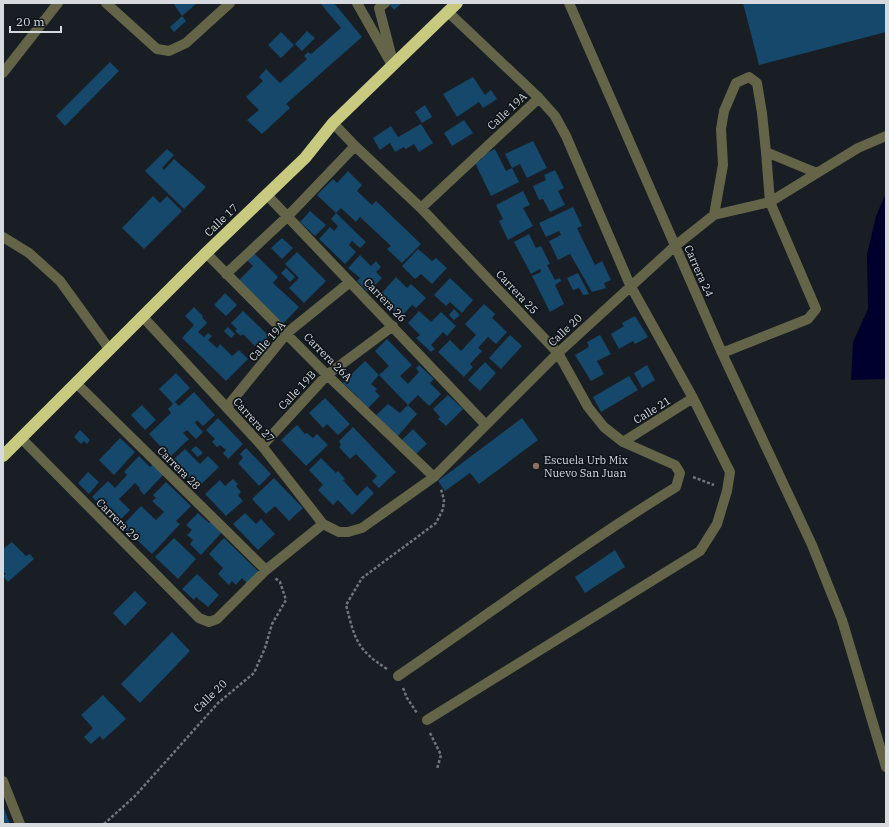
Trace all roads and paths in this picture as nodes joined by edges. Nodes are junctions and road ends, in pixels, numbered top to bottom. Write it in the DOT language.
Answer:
graph roads {
  1 [pos="58,3"];
  2 [pos="106,3"];
  3 [pos="228,3"];
  4 [pos="357,3"];
  5 [pos="385,3"];
  6 [pos="457,3"];
  7 [pos="569,3"];
  8 [pos="448,11"];
  9 [pos="393,65"];
  10 [pos="3,73"];
  11 [pos="539,98"];
  12 [pos="333,123"];
  13 [pos="886,136"];
  14 [pos="355,146"];
  15 [pos="766,152"];
  16 [pos="817,173"];
  17 [pos="266,194"];
  18 [pos="770,202"];
  19 [pos="421,208"];
  20 [pos="714,215"];
  21 [pos="288,216"];
  22 [pos="3,237"];
  23 [pos="675,246"];
  24 [pos="206,253"];
  25 [pos="226,274"];
  26 [pos="350,282"];
  27 [pos="630,286"];
  28 [pos="143,317"];
  29 [pos="393,326"];
  30 [pos="288,333"];
  31 [pos="110,350"];
  32 [pos="558,352"];
  33 [pos="722,353"];
  34 [pos="327,375"];
  35 [pos="76,383"];
  36 [pos="693,398"];
  37 [pos="227,407"];
  38 [pos="485,424"];
  39 [pos="20,438"];
  40 [pos="624,442"];
  41 [pos="262,446"];
  42 [pos="3,456"];
  43 [pos="680,473"];
  44 [pos="434,477"];
  45 [pos="728,491"];
  46 [pos="323,524"];
  47 [pos="348,532"];
  48 [pos="266,570"];
  49 [pos="398,676"];
  50 [pos="427,720"];
  51 [pos="886,767"];
  52 [pos="438,769"];
  53 [pos="3,782"];
  54 [pos="20,824"];
  55 [pos="104,824"];
  1 -- 10 [label="street"];
  2 -- 3 [label="street"];
  4 -- 9 [label="street"];
  5 -- 9 [label="street"];
  6 -- 8 [label="highway, Calle 17"];
  7 -- 23 [label="street, Carrera 24"];
  8 -- 9 [label="highway, Calle 17"];
  8 -- 11 [label="street"];
  9 -- 12 [label="highway, Calle 17"];
  11 -- 19 [label="street, Calle 19A"];
  11 -- 27 [label="street"];
  12 -- 14 [label="street, Carrera 25"];
  12 -- 17 [label="highway, Calle 17"];
  13 -- 16 [label="street, Calle 20"];
  14 -- 19 [label="street, Carrera 25"];
  14 -- 21 [label="street"];
  15 -- 16 [label="street"];
  15 -- 18 [label="street"];
  15 -- 20 [label="street"];
  16 -- 18 [label="street, Calle 20"];
  17 -- 21 [label="street, Carrera 26"];
  17 -- 24 [label="highway, Calle 17"];
  18 -- 20 [label="street, Calle 20"];
  18 -- 33 [label="street"];
  19 -- 32 [label="street, Carrera 25"];
  20 -- 23 [label="street, Calle 20"];
  21 -- 25 [label="street"];
  21 -- 26 [label="street, Carrera 26"];
  22 -- 31 [label="street"];
  23 -- 27 [label="street, Calle 20"];
  23 -- 33 [label="street, Carrera 24"];
  24 -- 25 [label="street, Carrera 26A"];
  24 -- 28 [label="highway, Calle 17"];
  25 -- 30 [label="street, Carrera 26A"];
  26 -- 29 [label="street, Carrera 26"];
  26 -- 30 [label="street, Calle 19A"];
  27 -- 32 [label="street, Calle 20"];
  27 -- 36 [label="street"];
  28 -- 31 [label="highway, Calle 17"];
  28 -- 37 [label="street, Carrera 27"];
  29 -- 34 [label="street, Calle 19B"];
  29 -- 38 [label="street, Carrera 26"];
  30 -- 34 [label="street, Carrera 26A"];
  30 -- 37 [label="street, Calle 19A"];
  31 -- 35 [label="highway, Calle 17"];
  32 -- 38 [label="street, Calle 20"];
  32 -- 40 [label="street, Carrera 25"];
  33 -- 51 [label="street, Carrera 24"];
  34 -- 41 [label="street, Calle 19B"];
  34 -- 44 [label="street, Carrera 26A"];
  35 -- 39 [label="highway, Calle 17"];
  35 -- 48 [label="street, Carrera 28"];
  36 -- 40 [label="street, Calle 21"];
  36 -- 45 [label="street"];
  37 -- 41 [label="street, Carrera 27"];
  38 -- 44 [label="street, Calle 20"];
  39 -- 42 [label="highway, Calle 17"];
  39 -- 48 [label="street, Carrera 29"];
  40 -- 43 [label="street, Carrera 25"];
  41 -- 46 [label="street, Carrera 27"];
  43 -- 45 [label="path"];
  43 -- 49 [label="street"];
  44 -- 47 [label="street, Calle 20"];
  44 -- 49 [label="path"];
  45 -- 50 [label="street"];
  46 -- 47 [label="street, Carrera 27"];
  46 -- 48 [label="street"];
  48 -- 55 [label="path, Calle 20"];
  49 -- 50 [label="path"];
  50 -- 52 [label="path"];
  53 -- 54 [label="street"];
}
